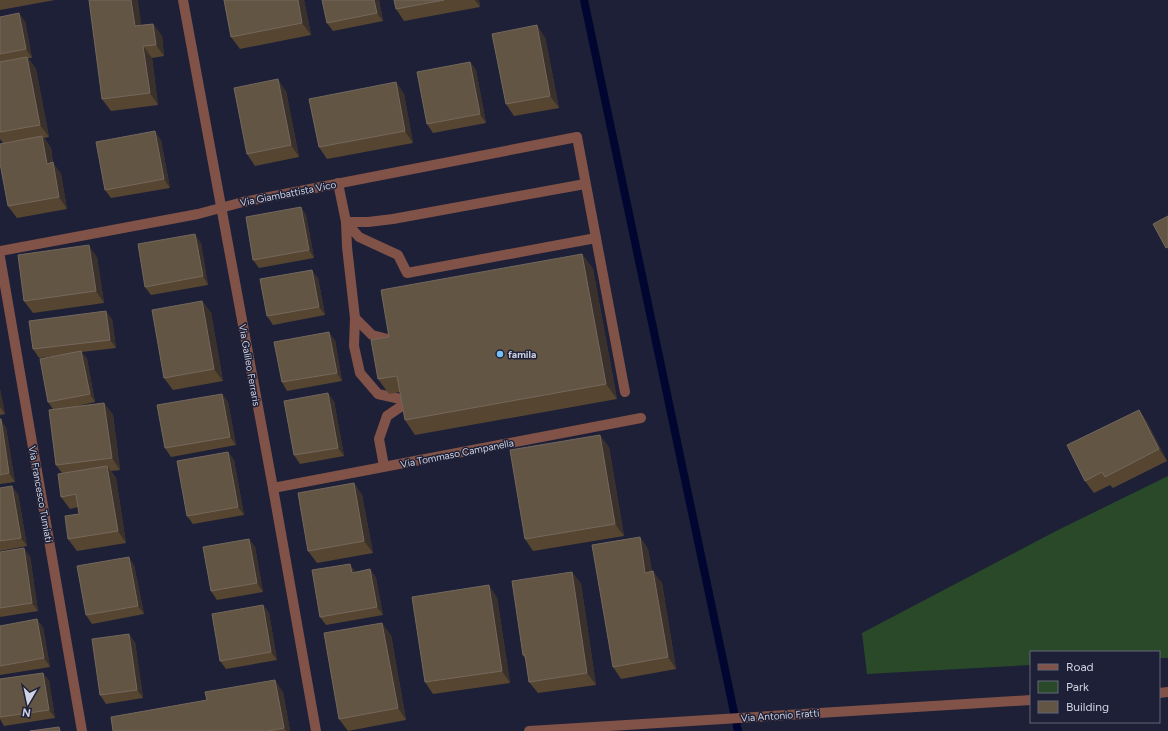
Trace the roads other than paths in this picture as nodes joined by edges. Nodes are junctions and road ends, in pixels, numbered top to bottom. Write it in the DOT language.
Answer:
graph roads {
  1 [pos="183,0"];
  2 [pos="338,183"];
  3 [pos="585,184"];
  4 [pos="221,208"];
  5 [pos="346,222"];
  6 [pos="596,238"];
  7 [pos="0,251"];
  8 [pos="0,257"];
  9 [pos="355,318"];
  10 [pos="398,342"];
  11 [pos="625,392"];
  12 [pos="641,418"];
  13 [pos="384,466"];
  14 [pos="273,488"];
  15 [pos="1030,700"];
  16 [pos="82,731"];
  17 [pos="316,731"];
  18 [pos="529,731"];
  1 -- 4 [label="street, Via Galileo Ferraris"];
  2 -- 3 [label="street, Via Giambattista Vico"];
  2 -- 4 [label="street, Via Giambattista Vico"];
  2 -- 5 [label="street"];
  3 -- 5 [label="street"];
  3 -- 6 [label="street"];
  4 -- 7 [label="street, Via Giambattista Vico"];
  4 -- 14 [label="street, Via Galileo Ferraris"];
  5 -- 6 [label="street"];
  5 -- 9 [label="street"];
  6 -- 11 [label="street"];
  8 -- 16 [label="street, Via Francesco Tumiati"];
  9 -- 10 [label="street"];
  9 -- 13 [label="street"];
  12 -- 13 [label="street, Via Tommaso Campanella"];
  13 -- 14 [label="street, Via Tommaso Campanella"];
  14 -- 17 [label="street, Via Galileo Ferraris"];
  15 -- 18 [label="street, Via Antonio Fratti"];
}
